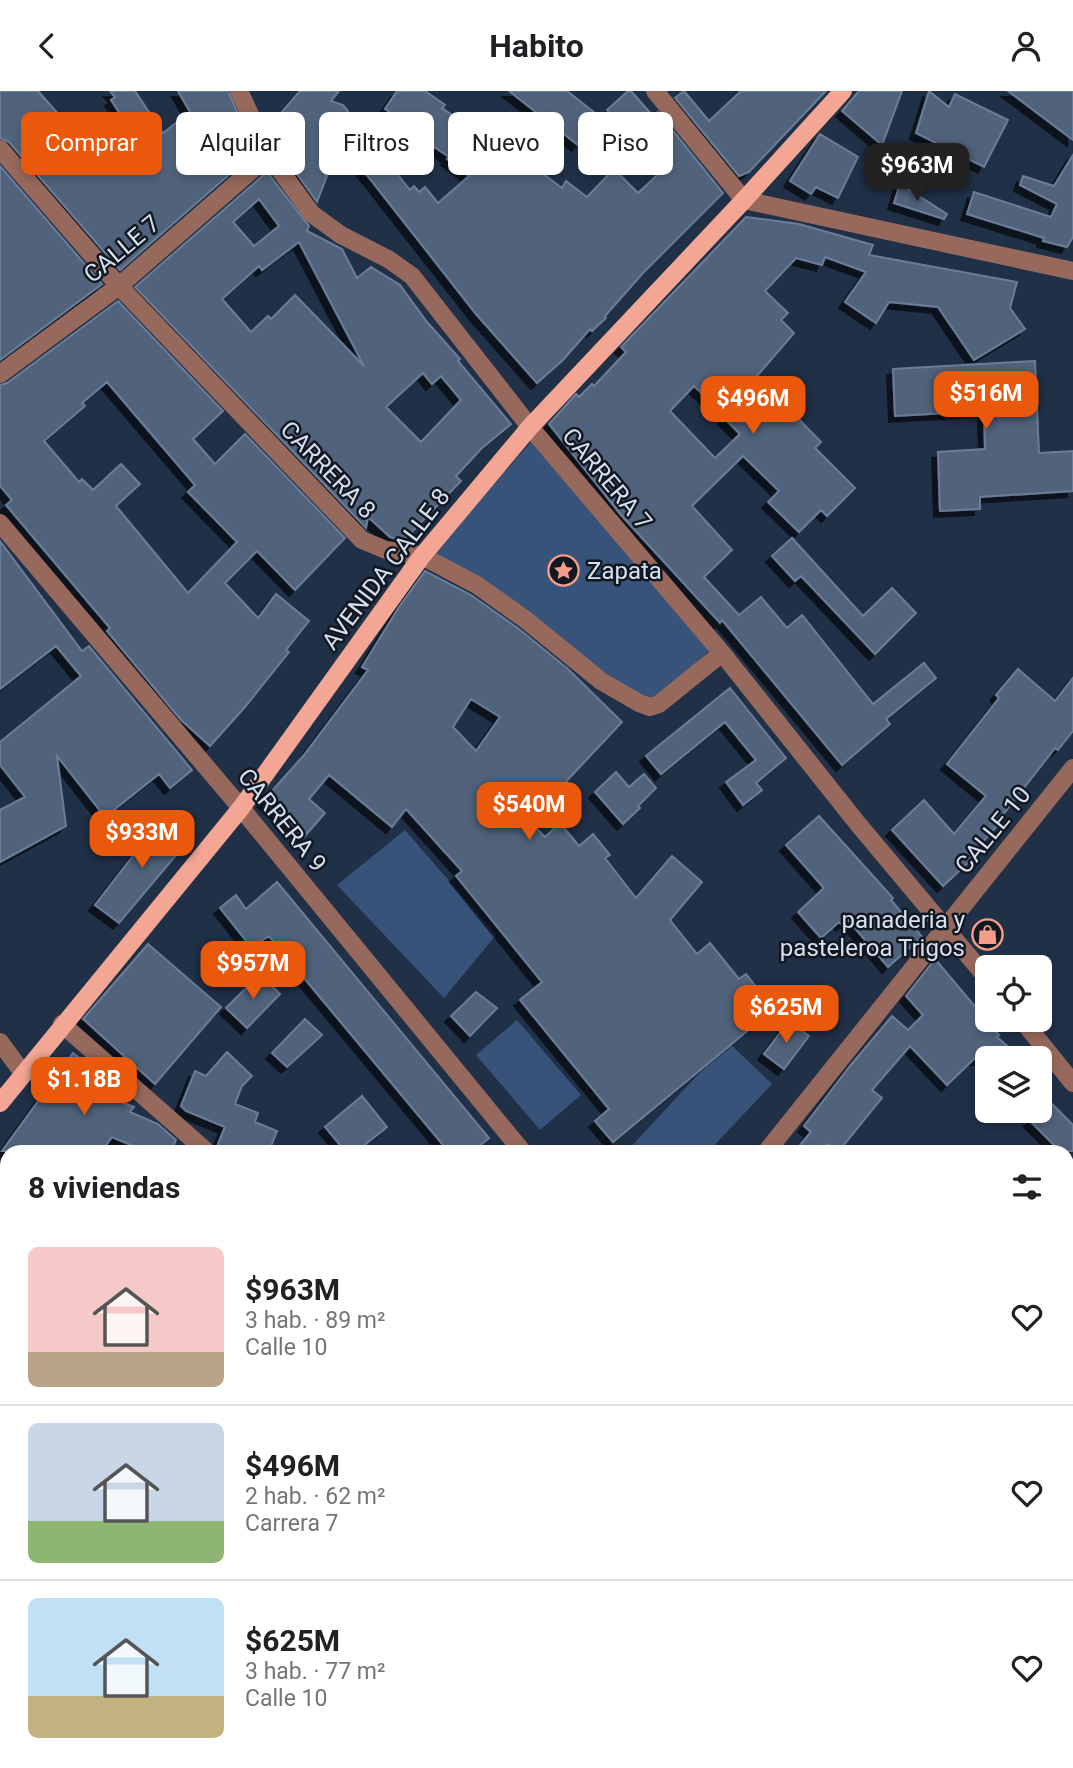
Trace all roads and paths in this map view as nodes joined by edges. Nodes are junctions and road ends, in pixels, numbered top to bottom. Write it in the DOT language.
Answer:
graph roads {
  1 [pos="239,91"];
  2 [pos="655,91"];
  3 [pos="843,91"];
  4 [pos="249,112"];
  5 [pos="0,149"];
  6 [pos="246,175"];
  7 [pos="284,175"];
  8 [pos="744,200"];
  9 [pos="1073,271"];
  10 [pos="118,286"];
  11 [pos="0,374"];
  12 [pos="530,427"];
  13 [pos="0,523"];
  14 [pos="422,556"];
  15 [pos="722,653"];
  16 [pos="1073,768"];
  17 [pos="241,808"];
  18 [pos="946,928"];
  19 [pos="975,963"];
  20 [pos="62,1024"];
  21 [pos="1032,1032"];
  22 [pos="0,1042"];
  23 [pos="23,1073"];
  24 [pos="1073,1083"];
  25 [pos="0,1103"];
  26 [pos="505,1144"];
  27 [pos="199,1145"];
  28 [pos="772,1145"];
  1 -- 4 [label="street, CARRERA 7"];
  2 -- 8 [label="street"];
  3 -- 8 [label="main road, AVENIDA CALLE 8"];
  5 -- 10 [label="street, CARRERA 8"];
  6 -- 10 [label="street, CALLE 7"];
  7 -- 12 [label="street, CARRERA 7"];
  8 -- 9 [label="street"];
  8 -- 12 [label="main road, AVENIDA CALLE 8"];
  10 -- 11 [label="street, CALLE 7"];
  10 -- 14 [label="street, CARRERA 8"];
  12 -- 14 [label="main road, AVENIDA CALLE 8"];
  12 -- 15 [label="street, CARRERA 7"];
  13 -- 17 [label="street, CARRERA 9"];
  14 -- 15 [label="street, CARRERA 8"];
  14 -- 17 [label="main road, AVENIDA CALLE 8"];
  15 -- 18 [label="street, CARRERA 7"];
  16 -- 18 [label="street, CALLE 10"];
  17 -- 20 [label="main road, AVENIDA CALLE 8"];
  17 -- 26 [label="street, CARRERA 9"];
  18 -- 19 [label="street, CARRERA 7"];
  18 -- 28 [label="street, CALLE 10"];
  20 -- 23 [label="main road, AVENIDA CALLE 8"];
  20 -- 27 [label="street"];
  21 -- 24 [label="street"];
  22 -- 23 [label="street"];
  23 -- 25 [label="main road, AVENIDA CALLE 8"];
}
